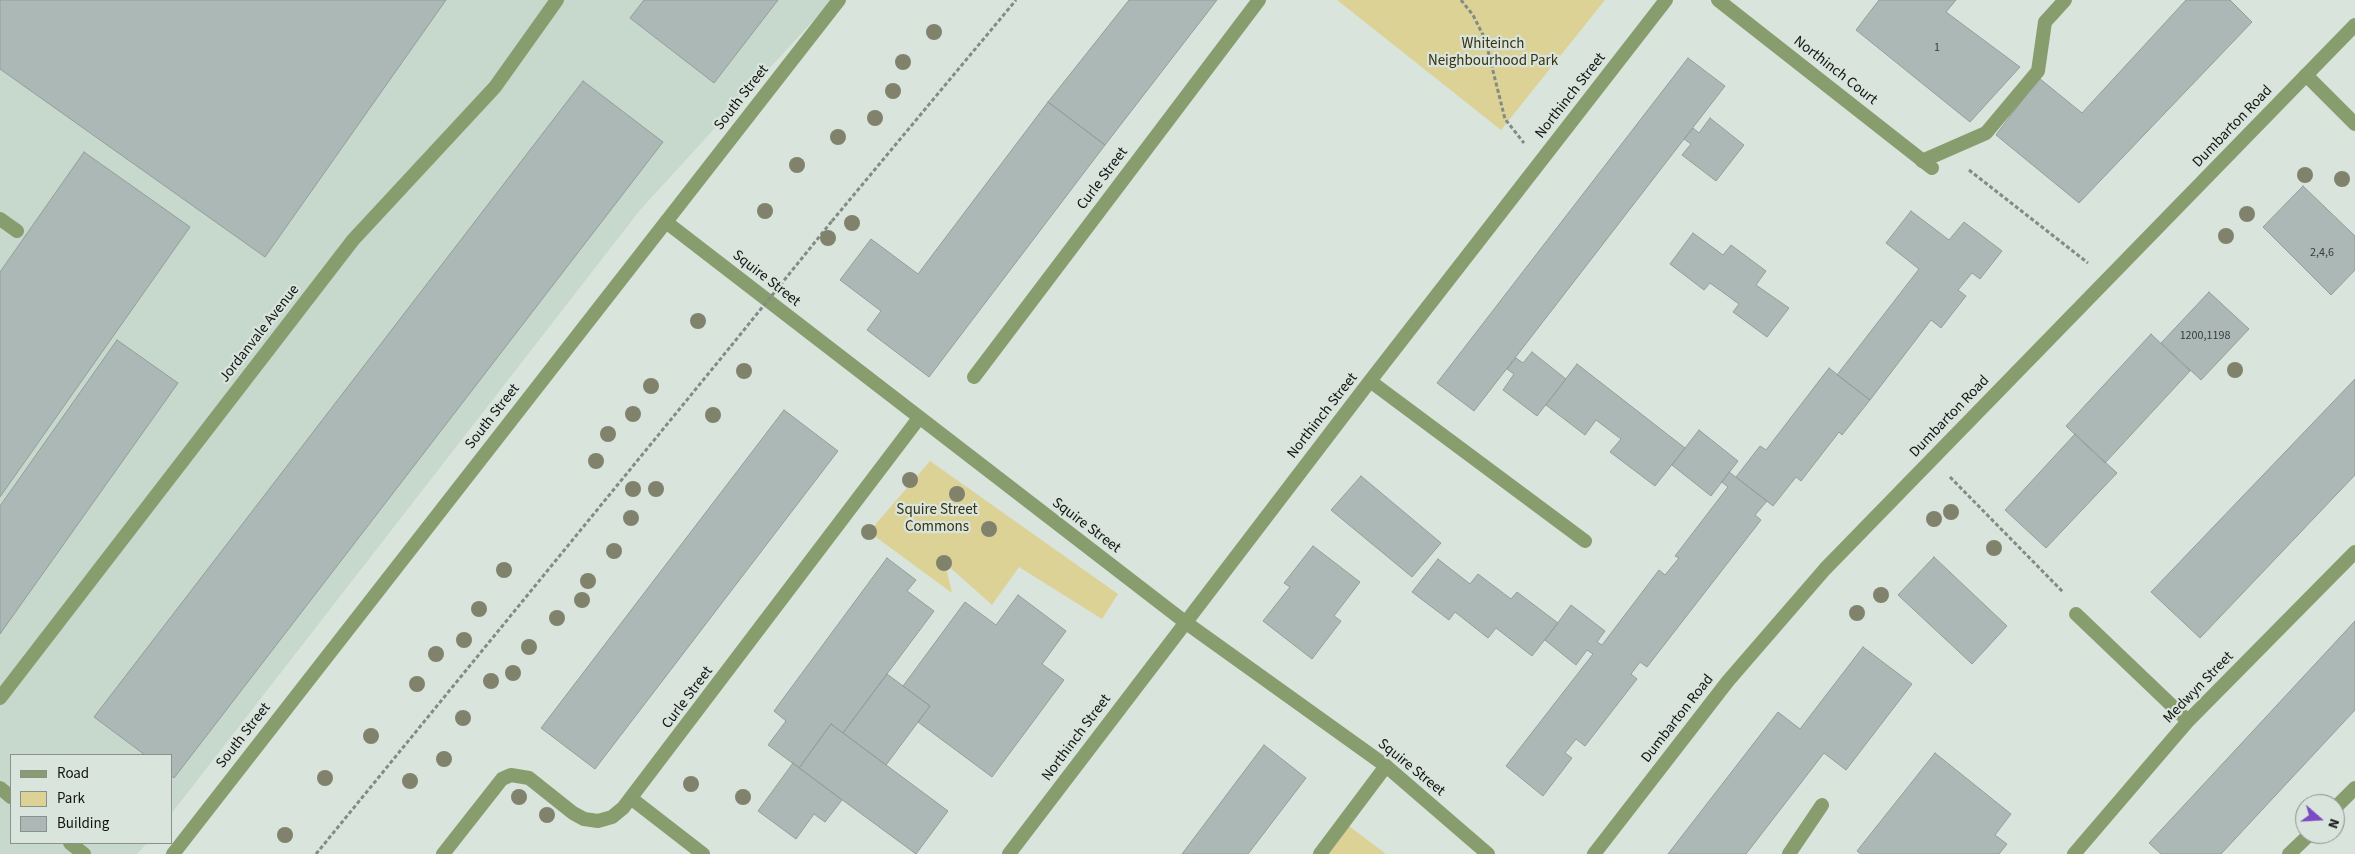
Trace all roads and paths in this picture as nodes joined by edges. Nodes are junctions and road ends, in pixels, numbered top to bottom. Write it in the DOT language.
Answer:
graph roads {
  1 [pos="556,0"];
  2 [pos="839,0"];
  3 [pos="1016,0"];
  4 [pos="1259,0"];
  5 [pos="1666,0"];
  6 [pos="1718,0"];
  7 [pos="2065,0"];
  8 [pos="1463,1"];
  9 [pos="2355,25"];
  10 [pos="2306,75"];
  11 [pos="2355,124"];
  12 [pos="1539,163"];
  13 [pos="1927,164"];
  14 [pos="0,219"];
  15 [pos="666,222"];
  16 [pos="17,231"];
  17 [pos="2108,279"];
  18 [pos="974,377"];
  19 [pos="1370,382"];
  20 [pos="919,418"];
  21 [pos="1932,459"];
  22 [pos="1585,542"];
  23 [pos="2355,552"];
  24 [pos="2076,614"];
  25 [pos="1185,622"];
  26 [pos="0,698"];
  27 [pos="2188,721"];
  28 [pos="1386,766"];
  29 [pos="0,788"];
  30 [pos="2355,788"];
  31 [pos="10,796"];
  32 [pos="2345,798"];
  33 [pos="632,799"];
  34 [pos="1822,805"];
  35 [pos="71,844"];
  36 [pos="2300,844"];
  37 [pos="84,854"];
  38 [pos="173,854"];
  39 [pos="316,854"];
  40 [pos="443,854"];
  41 [pos="703,854"];
  42 [pos="1009,854"];
  43 [pos="1320,854"];
  44 [pos="1488,854"];
  45 [pos="1594,854"];
  46 [pos="1789,854"];
  47 [pos="2074,854"];
  48 [pos="2289,854"];
  1 -- 26 [label="street, Jordanvale Avenue"];
  2 -- 15 [label="street, South Street"];
  3 -- 39 [label="path, bridge"];
  4 -- 18 [label="street, Curle Street"];
  5 -- 12 [label="street, Northinch Street"];
  6 -- 13 [label="street, Northinch Court"];
  7 -- 13 [label="street"];
  8 -- 12 [label="path"];
  9 -- 10 [label="street, Dumbarton Road"];
  10 -- 11 [label="street"];
  10 -- 17 [label="street, Dumbarton Road"];
  12 -- 19 [label="street, Northinch Street"];
  13 -- 17 [label="path"];
  14 -- 16 [label="street"];
  15 -- 20 [label="street, Squire Street"];
  15 -- 38 [label="street, South Street"];
  17 -- 21 [label="street, Dumbarton Road"];
  19 -- 22 [label="street"];
  19 -- 25 [label="street, Northinch Street"];
  20 -- 25 [label="street, Squire Street"];
  20 -- 33 [label="street, Curle Street"];
  21 -- 24 [label="path"];
  21 -- 45 [label="street, Dumbarton Road"];
  23 -- 27 [label="street, Medwyn Street"];
  24 -- 27 [label="street"];
  25 -- 28 [label="street, Squire Street"];
  25 -- 42 [label="street, Northinch Street"];
  27 -- 47 [label="street, Medwyn Street"];
  28 -- 43 [label="street"];
  28 -- 44 [label="street, Squire Street"];
  29 -- 31 [label="street"];
  30 -- 32 [label="street"];
  33 -- 40 [label="street, Curle Street"];
  33 -- 41 [label="street"];
  34 -- 46 [label="street"];
  35 -- 37 [label="street"];
  36 -- 48 [label="street"];
}
